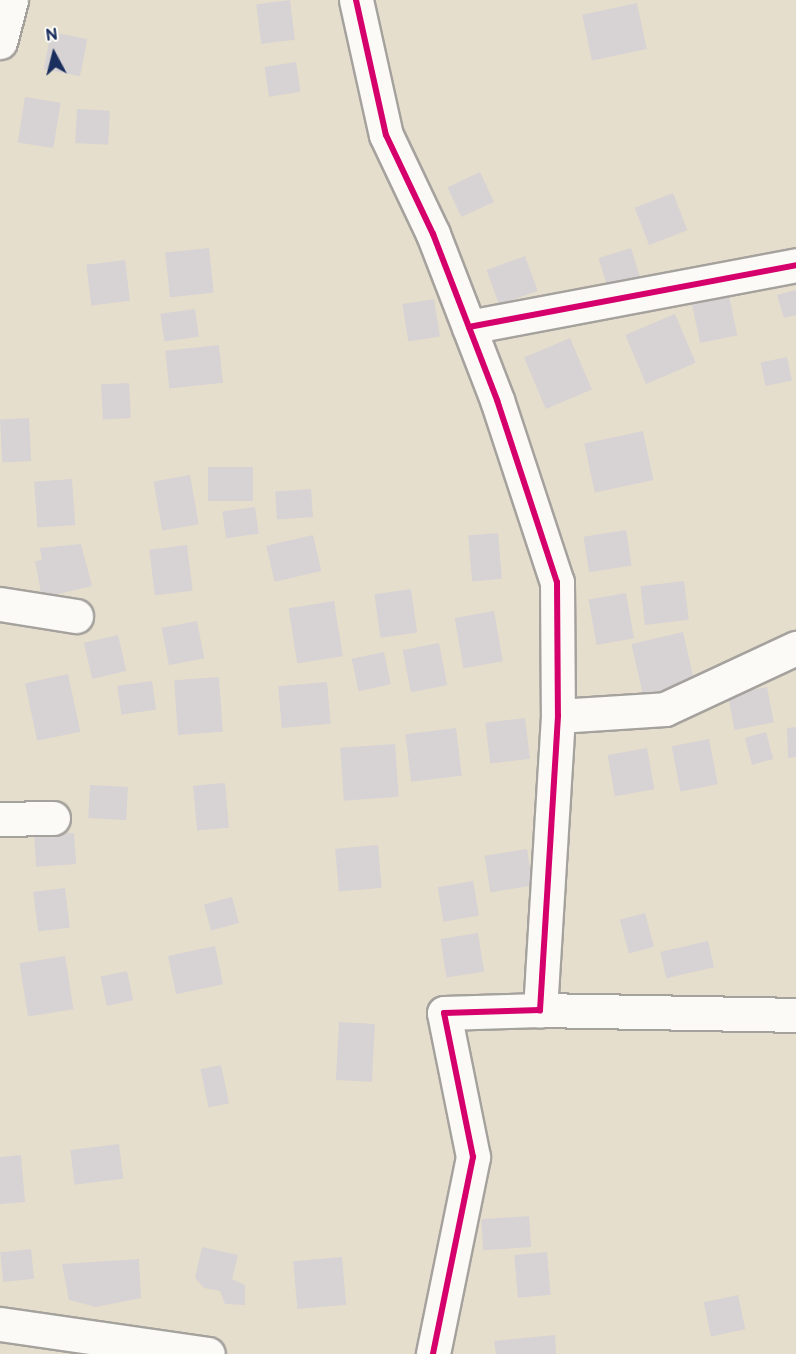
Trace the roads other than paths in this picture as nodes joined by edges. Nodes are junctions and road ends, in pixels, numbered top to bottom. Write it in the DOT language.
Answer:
graph roads {
  1 [pos="11,0"];
  2 [pos="356,0"];
  3 [pos="0,42"];
  4 [pos="796,265"];
  5 [pos="469,327"];
  6 [pos="0,604"];
  7 [pos="76,616"];
  8 [pos="796,648"];
  9 [pos="558,716"];
  10 [pos="0,819"];
  11 [pos="53,819"];
  12 [pos="540,1010"];
  13 [pos="796,1015"];
  14 [pos="0,1324"];
  15 [pos="208,1354"];
  16 [pos="433,1354"];
  1 -- 3 [label="street"];
  2 -- 5 [label="street"];
  4 -- 5 [label="street"];
  5 -- 9 [label="street"];
  6 -- 7 [label="street"];
  8 -- 9 [label="street"];
  9 -- 12 [label="street"];
  10 -- 11 [label="street"];
  12 -- 13 [label="street"];
  12 -- 16 [label="street"];
  14 -- 15 [label="street"];
}
